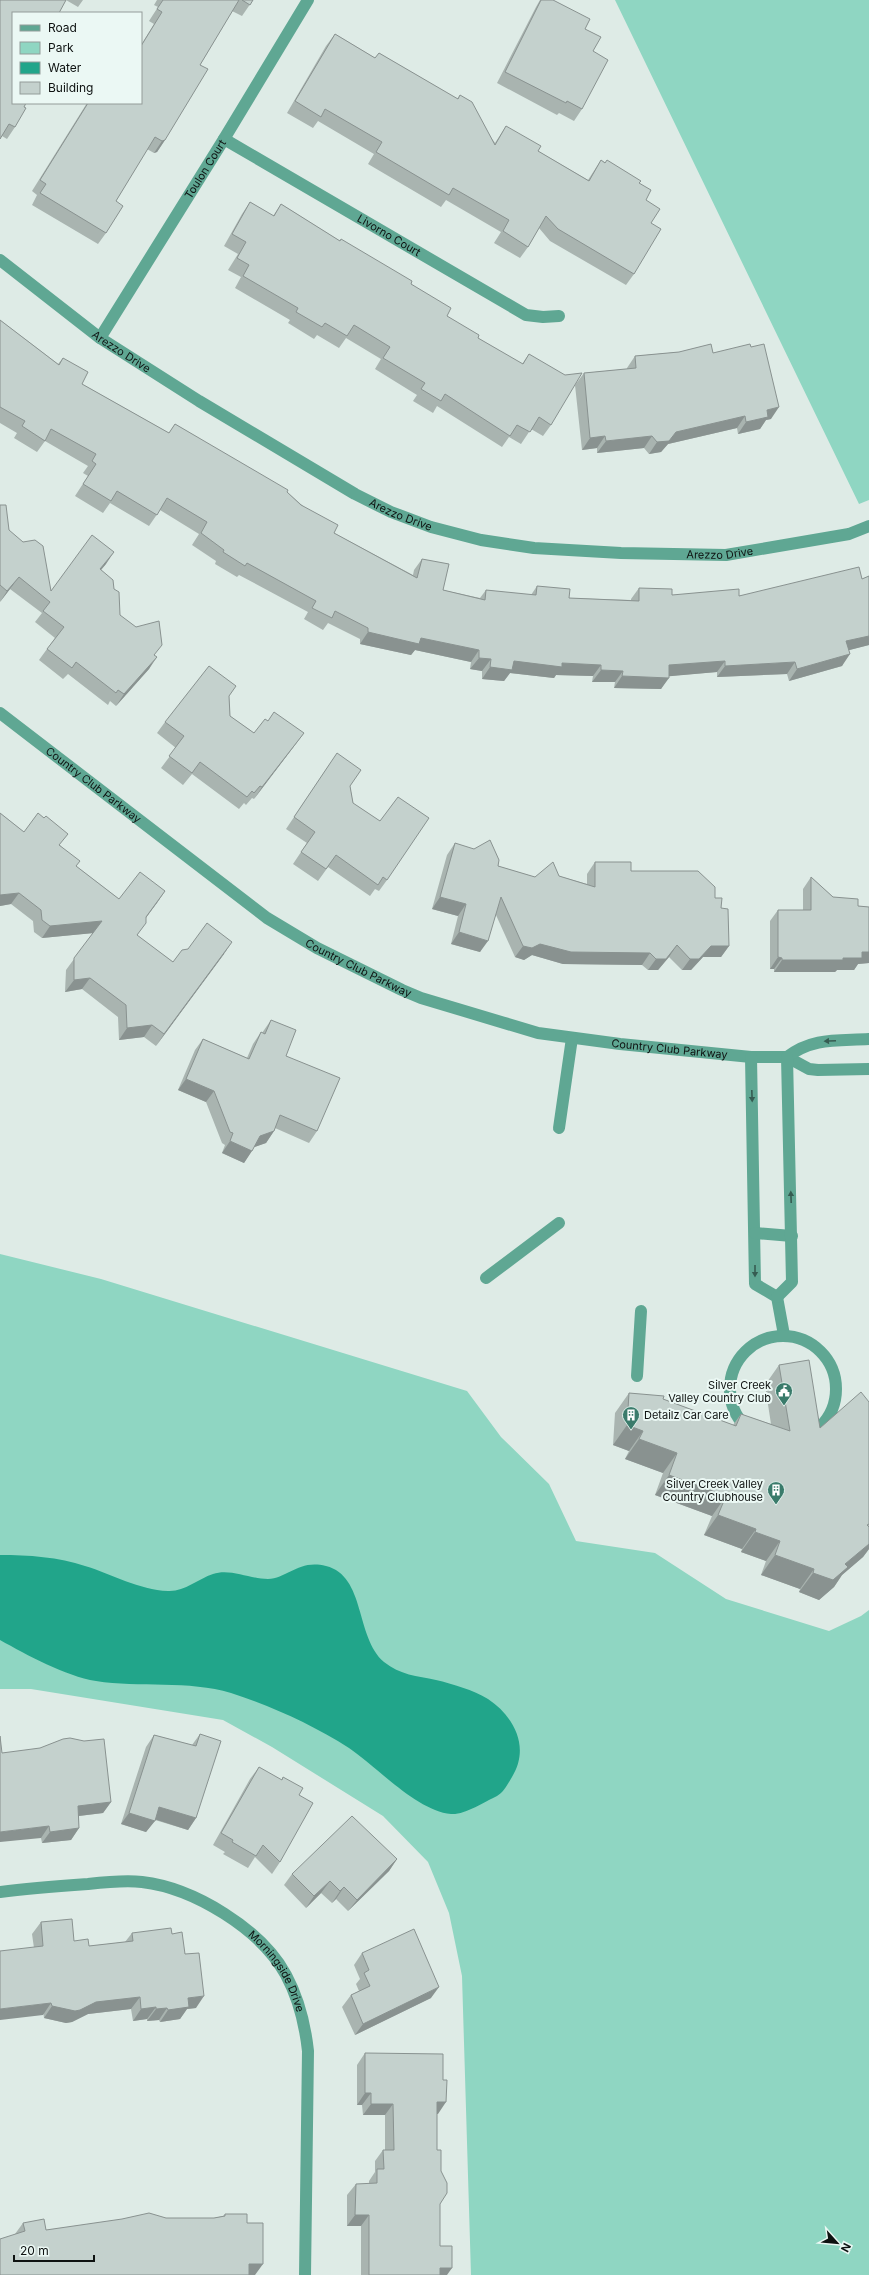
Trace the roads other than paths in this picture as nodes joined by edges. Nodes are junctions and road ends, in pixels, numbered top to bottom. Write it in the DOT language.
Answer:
graph roads {
  1 [pos="308,0"];
  2 [pos="224,139"];
  3 [pos="0,260"];
  4 [pos="559,316"];
  5 [pos="100,338"];
  6 [pos="869,526"];
  7 [pos="0,713"];
  8 [pos="572,1038"];
  9 [pos="869,1040"];
  10 [pos="750,1057"];
  11 [pos="787,1057"];
  12 [pos="869,1069"];
  13 [pos="559,1128"];
  14 [pos="559,1223"];
  15 [pos="755,1233"];
  16 [pos="792,1236"];
  17 [pos="486,1278"];
  18 [pos="777,1297"];
  19 [pos="641,1310"];
  20 [pos="784,1335"];
  21 [pos="638,1376"];
  22 [pos="0,1892"];
  23 [pos="306,2275"];
  1 -- 2 [label="street, Toulon Court"];
  2 -- 4 [label="street, Livorno Court"];
  2 -- 5 [label="street, Toulon Court"];
  3 -- 5 [label="street, Arezzo Drive"];
  5 -- 6 [label="street, Arezzo Drive"];
  7 -- 8 [label="street, Country Club Parkway"];
  8 -- 10 [label="street, Country Club Parkway"];
  8 -- 13 [label="street"];
  9 -- 11 [label="street, one-way"];
  10 -- 11 [label="street, Country Club Parkway"];
  10 -- 15 [label="street, one-way"];
  11 -- 12 [label="street, Country Club Parkway"];
  16 -- 11 [label="street, one-way"];
  14 -- 17 [label="street"];
  15 -- 16 [label="street"];
  15 -- 18 [label="street, one-way"];
  16 -- 18 [label="street"];
  18 -- 20 [label="street"];
  19 -- 21 [label="street"];
  20 -- 20 [label="street"];
  22 -- 23 [label="street, Morningside Drive"];
}
